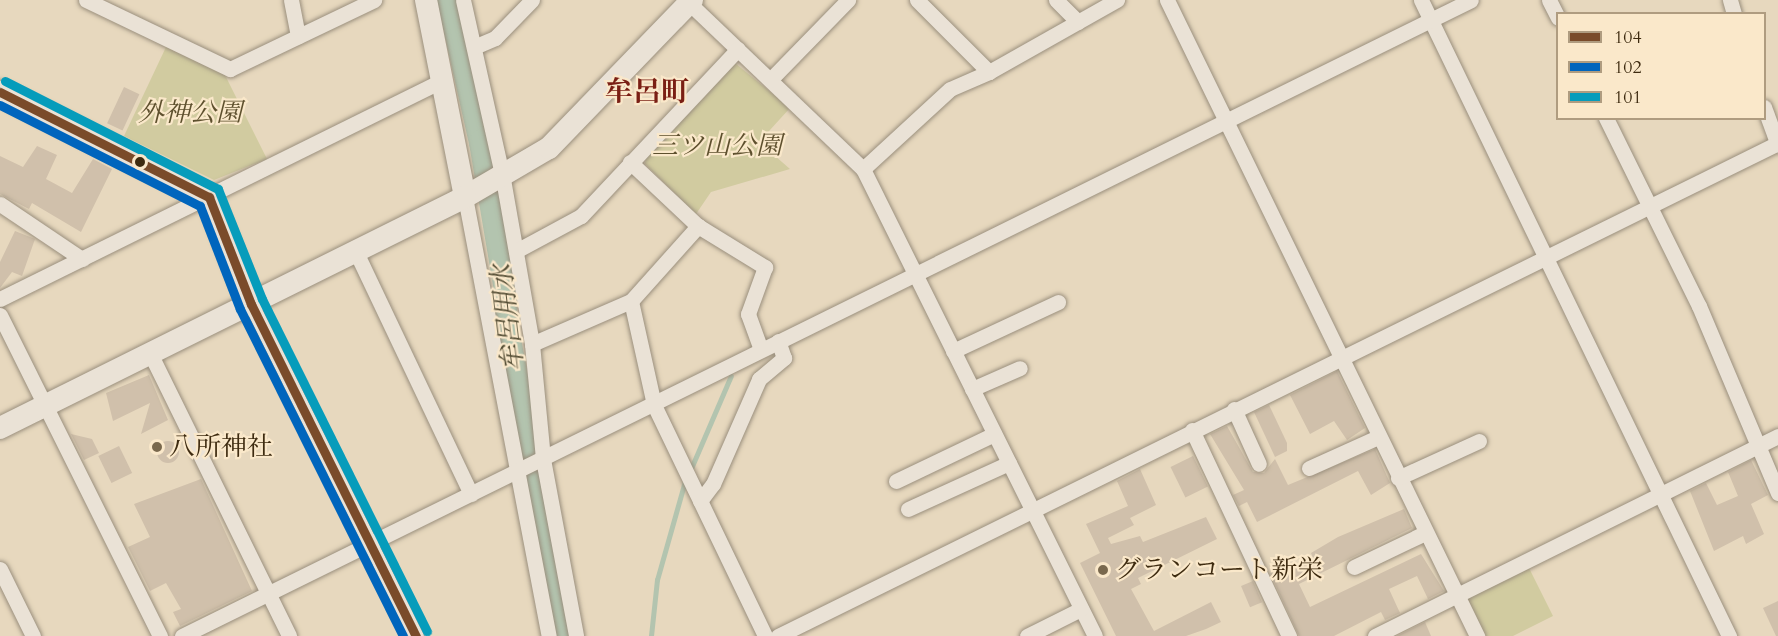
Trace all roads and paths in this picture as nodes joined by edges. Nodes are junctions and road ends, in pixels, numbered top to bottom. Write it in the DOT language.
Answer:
graph roads {
  1 [pos="86,0"];
  2 [pos="291,0"];
  3 [pos="374,0"];
  4 [pos="426,0"];
  5 [pos="463,0"];
  6 [pos="532,0"];
  7 [pos="848,0"];
  8 [pos="917,0"];
  9 [pos="1056,0"];
  10 [pos="1117,0"];
  11 [pos="1167,0"];
  12 [pos="1421,0"];
  13 [pos="1471,0"];
  14 [pos="1549,0"];
  15 [pos="689,1"];
  16 [pos="1556,16"];
  17 [pos="1078,22"];
  18 [pos="1428,22"];
  19 [pos="298,36"];
  20 [pos="474,47"];
  21 [pos="738,49"];
  22 [pos="989,72"];
  23 [pos="770,80"];
  24 [pos="442,81"];
  25 [pos="0,92"];
  26 [pos="1766,112"];
  27 [pos="1607,120"];
  28 [pos="1224,123"];
  29 [pos="1777,144"];
  30 [pos="630,162"];
  31 [pos="863,169"];
  32 [pos="500,181"];
  33 [pos="470,195"];
  34 [pos="209,197"];
  35 [pos="0,204"];
  36 [pos="1648,207"];
  37 [pos="698,226"];
  38 [pos="516,251"];
  39 [pos="356,252"];
  40 [pos="1543,258"];
  41 [pos="82,259"];
  42 [pos="916,277"];
  43 [pos="0,299"];
  44 [pos="631,301"];
  45 [pos="1058,302"];
  46 [pos="251,304"];
  47 [pos="0,315"];
  48 [pos="778,341"];
  49 [pos="532,345"];
  50 [pos="761,349"];
  51 [pos="954,351"];
  52 [pos="150,353"];
  53 [pos="1339,358"];
  54 [pos="1020,368"];
  55 [pos="972,389"];
  56 [pos="47,405"];
  57 [pos="654,405"];
  58 [pos="1234,409"];
  59 [pos="0,428"];
  60 [pos="1192,430"];
  61 [pos="994,434"];
  62 [pos="1778,436"];
  63 [pos="1378,437"];
  64 [pos="1479,441"];
  65 [pos="1757,447"];
  66 [pos="1009,462"];
  67 [pos="1259,464"];
  68 [pos="530,465"];
  69 [pos="1309,468"];
  70 [pos="1398,478"];
  71 [pos="896,481"];
  72 [pos="1778,493"];
  73 [pos="471,494"];
  74 [pos="1659,496"];
  75 [pos="700,501"];
  76 [pos="908,508"];
  77 [pos="1031,508"];
  78 [pos="1425,533"];
  79 [pos="371,544"];
  80 [pos="1354,567"];
  81 [pos="0,569"];
  82 [pos="269,594"];
  83 [pos="1456,596"];
  84 [pos="1081,609"];
  85 [pos="33,636"];
  86 [pos="160,636"];
  87 [pos="182,636"];
  88 [pos="289,636"];
  89 [pos="416,636"];
  90 [pos="549,636"];
  91 [pos="576,636"];
  92 [pos="765,636"];
  93 [pos="778,636"];
  94 [pos="1027,636"];
  95 [pos="1095,636"];
  96 [pos="1289,636"];
  97 [pos="1375,636"];
  98 [pos="1477,636"];
  99 [pos="1729,636"];
  1 -- 19 [label="street"];
  2 -- 19 [label="street"];
  3 -- 19 [label="street"];
  4 -- 24 [label="street"];
  5 -- 20 [label="street"];
  6 -- 20 [label="street"];
  7 -- 23 [label="street"];
  8 -- 22 [label="street"];
  9 -- 17 [label="street"];
  10 -- 17 [label="street"];
  11 -- 28 [label="street"];
  12 -- 18 [label="street"];
  13 -- 18 [label="street"];
  14 -- 16 [label="street"];
  15 -- 21 [label="street"];
  15 -- 32 [label="street"];
  17 -- 22 [label="street"];
  18 -- 28 [label="street"];
  18 -- 40 [label="street"];
  20 -- 32 [label="street"];
  21 -- 23 [label="street"];
  21 -- 30 [label="street"];
  22 -- 31 [label="street"];
  23 -- 31 [label="street"];
  24 -- 33 [label="street"];
  24 -- 34 [label="street"];
  25 -- 34 [label="street"];
  26 -- 29 [label="street"];
  27 -- 36 [label="street"];
  28 -- 42 [label="street"];
  28 -- 53 [label="street"];
  29 -- 36 [label="street"];
  30 -- 37 [label="street"];
  30 -- 38 [label="street"];
  31 -- 42 [label="street"];
  32 -- 33 [label="street"];
  32 -- 38 [label="street"];
  33 -- 39 [label="street"];
  33 -- 68 [label="street"];
  34 -- 41 [label="street"];
  34 -- 46 [label="street"];
  35 -- 41 [label="street"];
  36 -- 40 [label="street"];
  36 -- 65 [label="street"];
  37 -- 44 [label="street"];
  37 -- 50 [label="street"];
  38 -- 49 [label="street"];
  39 -- 46 [label="street"];
  39 -- 73 [label="street"];
  40 -- 53 [label="street"];
  40 -- 74 [label="street"];
  41 -- 43 [label="street"];
  42 -- 48 [label="street"];
  42 -- 51 [label="street"];
  44 -- 49 [label="street"];
  44 -- 57 [label="street"];
  45 -- 51 [label="street"];
  46 -- 52 [label="street"];
  46 -- 79 [label="street"];
  47 -- 56 [label="street"];
  48 -- 50 [label="street"];
  48 -- 75 [label="street"];
  49 -- 68 [label="street"];
  50 -- 57 [label="street"];
  51 -- 55 [label="street"];
  52 -- 56 [label="street"];
  52 -- 82 [label="street"];
  53 -- 58 [label="street"];
  53 -- 63 [label="street"];
  54 -- 55 [label="street"];
  55 -- 61 [label="street"];
  56 -- 59 [label="street"];
  56 -- 86 [label="street"];
  57 -- 68 [label="street"];
  57 -- 75 [label="street"];
  58 -- 60 [label="street"];
  58 -- 67 [label="street"];
  60 -- 77 [label="street"];
  60 -- 96 [label="street"];
  61 -- 66 [label="street"];
  61 -- 71 [label="street"];
  62 -- 65 [label="street"];
  63 -- 69 [label="street"];
  63 -- 70 [label="street"];
  64 -- 70 [label="street"];
  65 -- 72 [label="street"];
  65 -- 74 [label="street"];
  66 -- 76 [label="street"];
  66 -- 77 [label="street"];
  68 -- 73 [label="street"];
  68 -- 90 [label="street"];
  68 -- 91 [label="street"];
  70 -- 78 [label="street"];
  73 -- 79 [label="street"];
  74 -- 83 [label="street"];
  74 -- 99 [label="street"];
  75 -- 92 [label="street"];
  77 -- 84 [label="street"];
  77 -- 93 [label="street"];
  78 -- 80 [label="street"];
  78 -- 83 [label="street"];
  79 -- 82 [label="street"];
  79 -- 89 [label="street"];
  81 -- 85 [label="street"];
  82 -- 87 [label="street"];
  82 -- 88 [label="street"];
  83 -- 97 [label="street"];
  83 -- 98 [label="street"];
  84 -- 94 [label="street"];
  84 -- 95 [label="street"];
}
